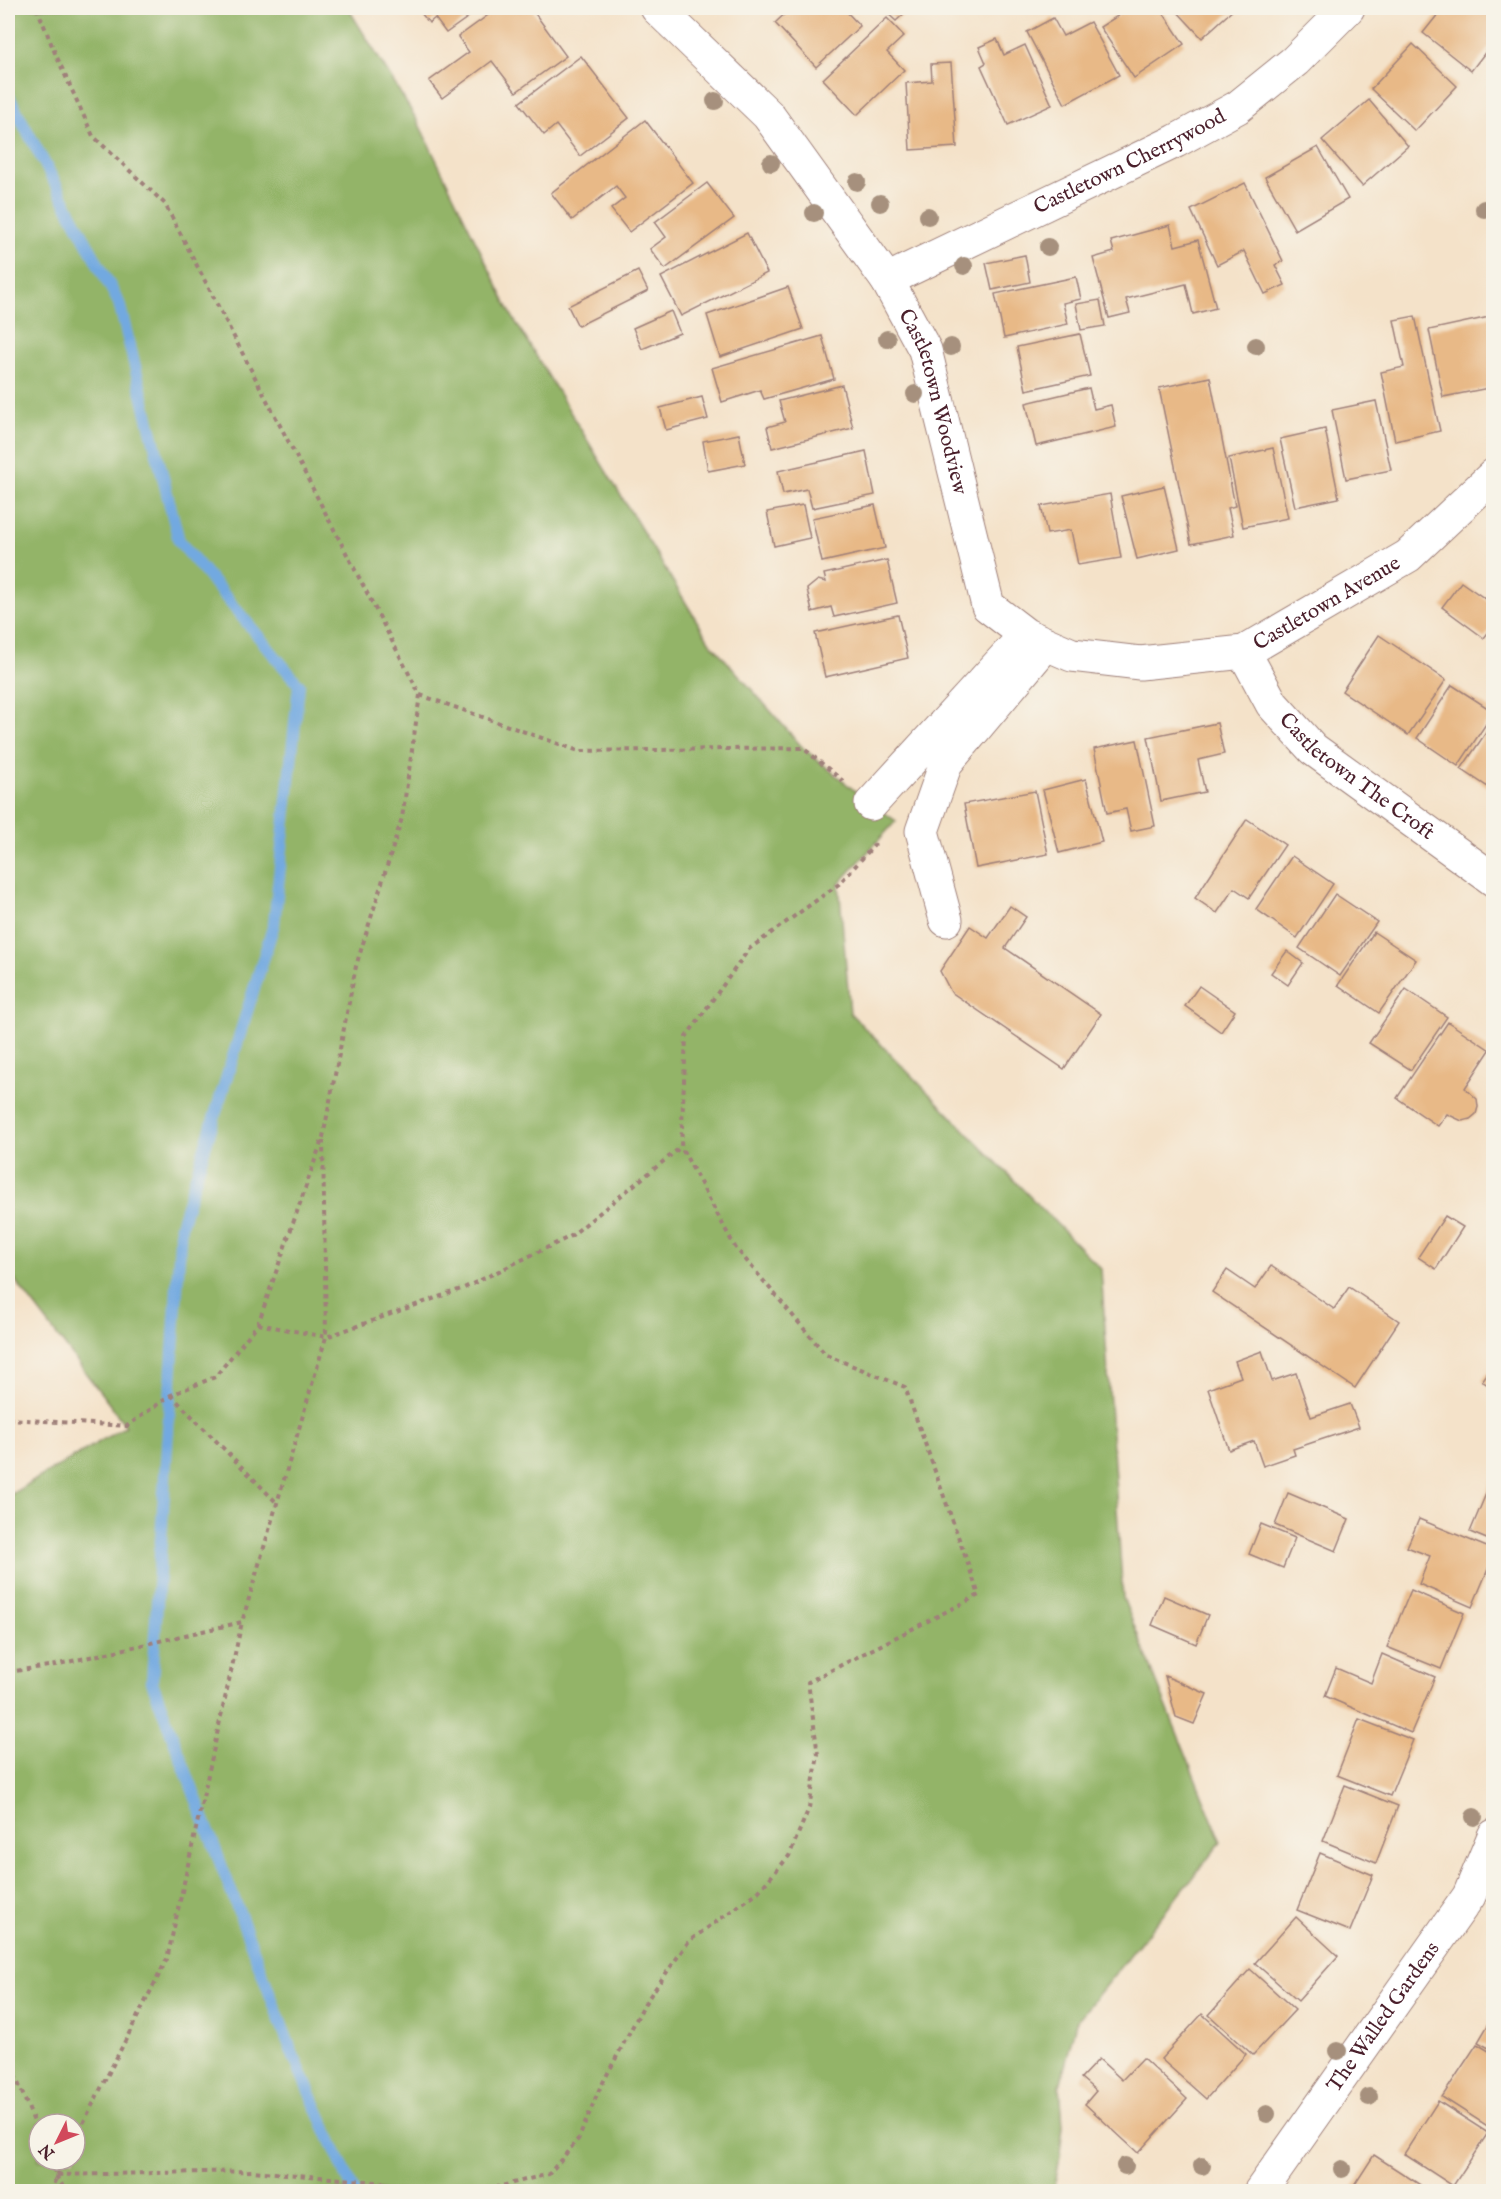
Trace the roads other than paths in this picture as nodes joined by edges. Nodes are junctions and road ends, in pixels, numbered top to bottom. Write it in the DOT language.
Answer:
graph roads {
  1 [pos="657,8"];
  2 [pos="1348,8"];
  3 [pos="887,280"];
  4 [pos="1494,475"];
  5 [pos="1036,639"];
  6 [pos="1244,652"];
  7 [pos="872,804"];
  8 [pos="1494,880"];
  9 [pos="946,920"];
  10 [pos="1494,1836"];
  11 [pos="1260,2192"];
  1 -- 3 [label="street, Castletown Woodview"];
  2 -- 3 [label="street, Castletown Cherrywood"];
  3 -- 5 [label="street, Castletown Woodview"];
  4 -- 6 [label="street, Castletown Avenue"];
  5 -- 6 [label="street, Castletown Avenue"];
  5 -- 7 [label="street"];
  5 -- 9 [label="street"];
  6 -- 8 [label="street, Castletown The Croft"];
  10 -- 11 [label="street, The Walled Gardens"];
}
